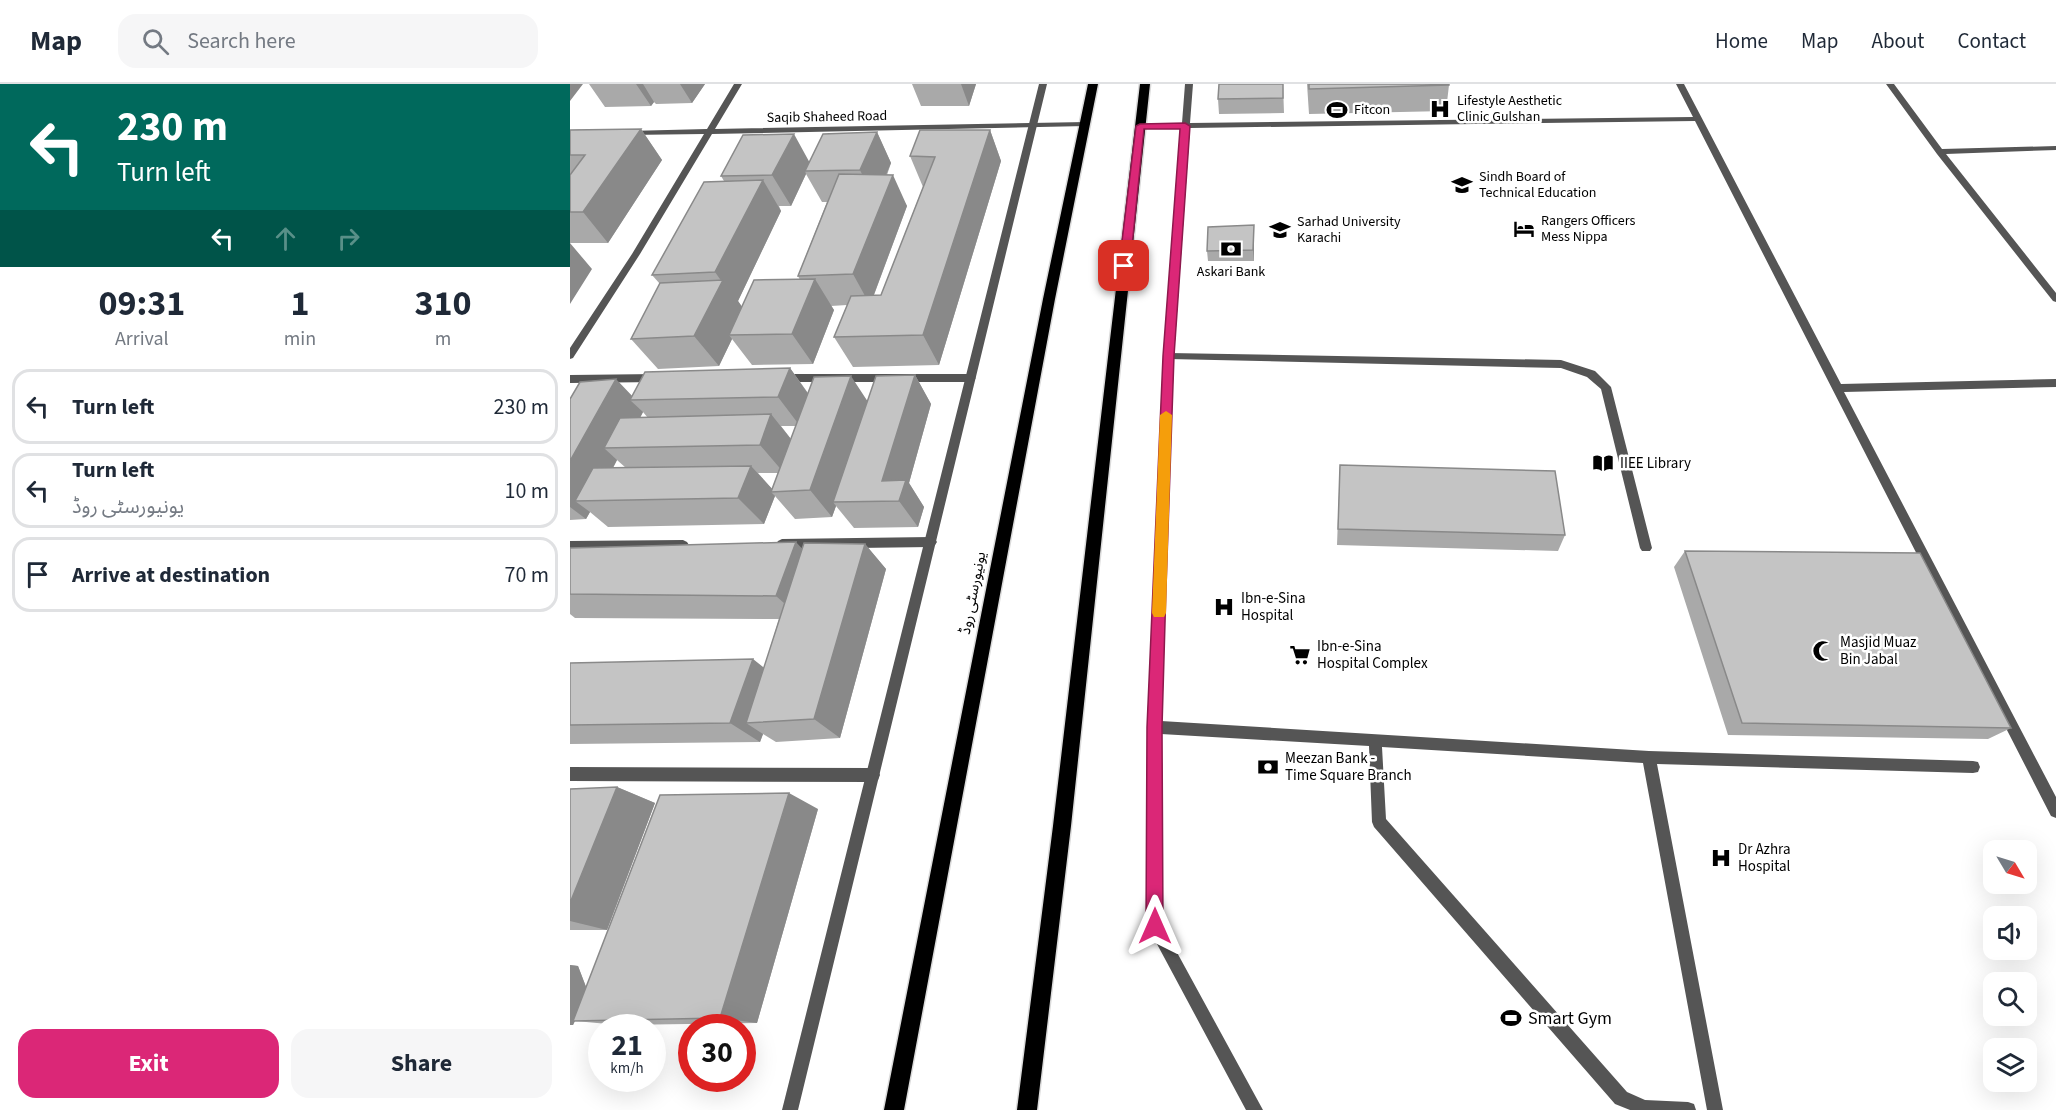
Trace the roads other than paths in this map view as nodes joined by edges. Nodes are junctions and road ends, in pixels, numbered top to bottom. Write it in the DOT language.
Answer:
graph roads {
  1 [pos="738,84"];
  2 [pos="1043,84"];
  3 [pos="1093,84"];
  4 [pos="1145,84"];
  5 [pos="1189,84"];
  6 [pos="1680,84"];
  7 [pos="1890,84"];
  8 [pos="1698,119"];
  9 [pos="1086,124"];
  10 [pos="1032,125"];
  11 [pos="1140,126"];
  12 [pos="1185,126"];
  13 [pos="616,133"];
  14 [pos="707,133"];
  15 [pos="2056,148"];
  16 [pos="1940,152"];
  17 [pos="2056,299"];
  18 [pos="570,356"];
  19 [pos="1168,356"];
  20 [pos="664,378"];
  21 [pos="771,378"];
  22 [pos="971,378"];
  23 [pos="570,379"];
  24 [pos="2056,383"];
  25 [pos="1839,388"];
  26 [pos="931,542"];
  27 [pos="768,544"];
  28 [pos="698,545"];
  29 [pos="570,546"];
  30 [pos="1646,548"];
  31 [pos="1154,727"];
  32 [pos="1375,740"];
  33 [pos="1649,757"];
  34 [pos="1973,767"];
  35 [pos="570,774"];
  36 [pos="873,775"];
  37 [pos="2056,811"];
  38 [pos="790,1110"];
  39 [pos="894,1110"];
  40 [pos="1027,1110"];
  41 [pos="1255,1110"];
  42 [pos="1688,1110"];
  43 [pos="1715,1110"];
  1 -- 14 [label="street"];
  2 -- 10 [label="street"];
  3 -- 9 [label="main road, یونیورسٹی روڈ"];
  4 -- 11 [label="main road"];
  5 -- 12 [label="street"];
  6 -- 8 [label="street"];
  7 -- 16 [label="street"];
  8 -- 12 [label="street"];
  8 -- 25 [label="street"];
  9 -- 10 [label="street, Saqib Shaheed Road"];
  9 -- 39 [label="main road, یونیورسٹی روڈ"];
  10 -- 14 [label="street, Saqib Shaheed Road"];
  10 -- 22 [label="street"];
  11 -- 12 [label="street"];
  11 -- 40 [label="main road"];
  12 -- 19 [label="street"];
  13 -- 14 [label="street, Saqib Shaheed Road"];
  14 -- 18 [label="street"];
  15 -- 16 [label="street"];
  16 -- 17 [label="street"];
  19 -- 30 [label="street"];
  19 -- 31 [label="street"];
  20 -- 23 [label="street"];
  21 -- 22 [label="street"];
  22 -- 26 [label="street"];
  24 -- 25 [label="street"];
  25 -- 37 [label="street"];
  26 -- 27 [label="street"];
  26 -- 36 [label="street"];
  28 -- 29 [label="street"];
  31 -- 32 [label="street"];
  31 -- 41 [label="street"];
  32 -- 33 [label="street"];
  32 -- 42 [label="street"];
  33 -- 34 [label="street"];
  33 -- 43 [label="street"];
  35 -- 36 [label="street"];
  36 -- 38 [label="street"];
}
